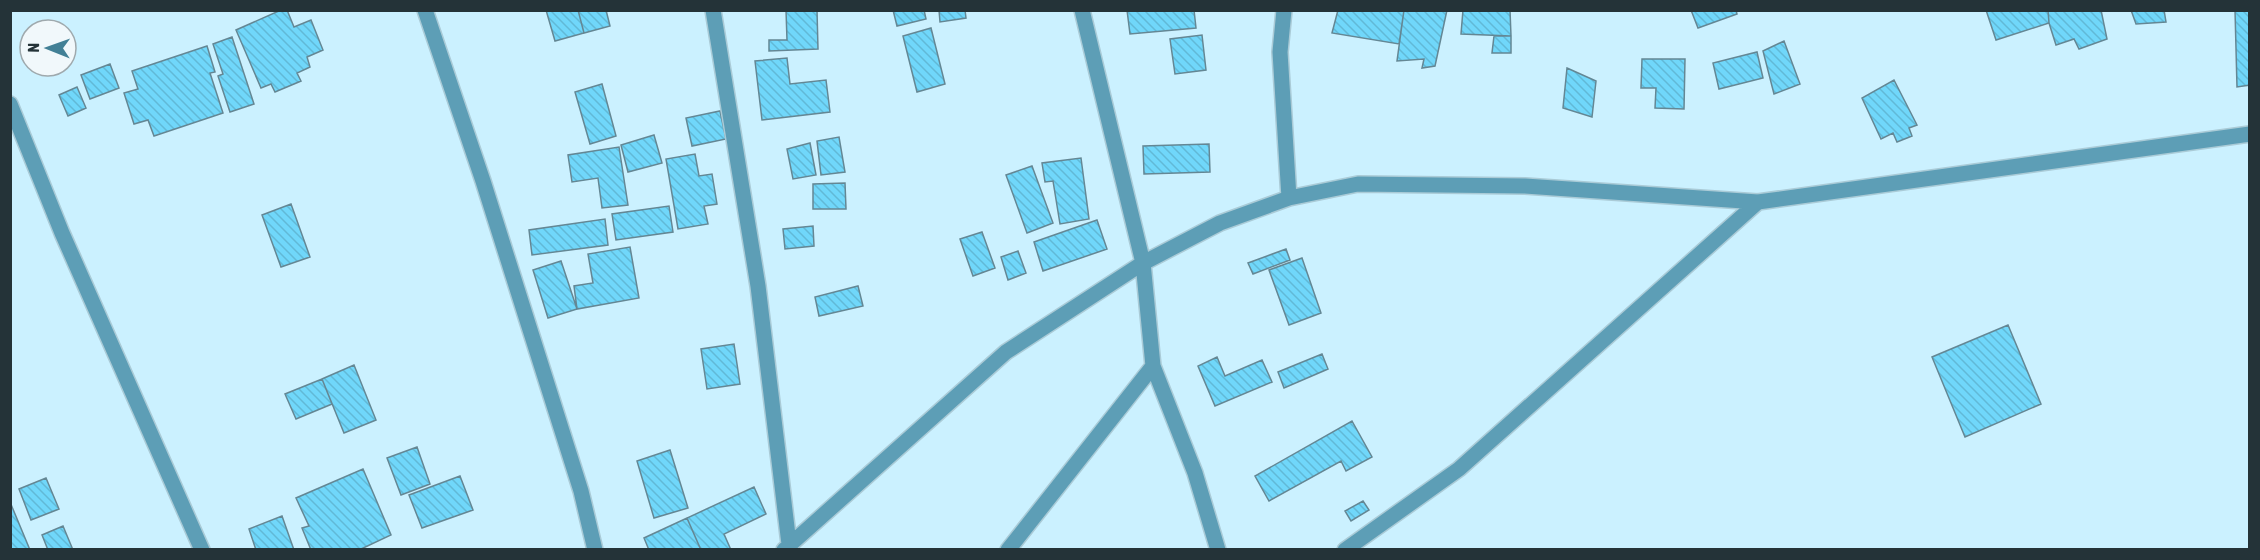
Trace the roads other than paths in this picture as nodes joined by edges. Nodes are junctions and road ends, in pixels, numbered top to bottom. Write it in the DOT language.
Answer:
graph roads {
  1 [pos="425,10"];
  2 [pos="713,10"];
  3 [pos="1082,10"];
  4 [pos="1284,10"];
  5 [pos="10,104"];
  6 [pos="2250,134"];
  7 [pos="1289,198"];
  8 [pos="1758,202"];
  9 [pos="1143,263"];
  10 [pos="1154,366"];
  11 [pos="786,547"];
  12 [pos="202,549"];
  13 [pos="595,549"];
  14 [pos="1008,549"];
  15 [pos="1218,549"];
  16 [pos="1345,549"];
  1 -- 13 [label="street"];
  2 -- 11 [label="street"];
  3 -- 9 [label="street"];
  4 -- 7 [label="street"];
  5 -- 12 [label="street"];
  6 -- 8 [label="street"];
  7 -- 8 [label="street"];
  7 -- 9 [label="street"];
  8 -- 16 [label="street"];
  9 -- 10 [label="street"];
  9 -- 11 [label="street"];
  10 -- 14 [label="street"];
  10 -- 15 [label="street"];
}
